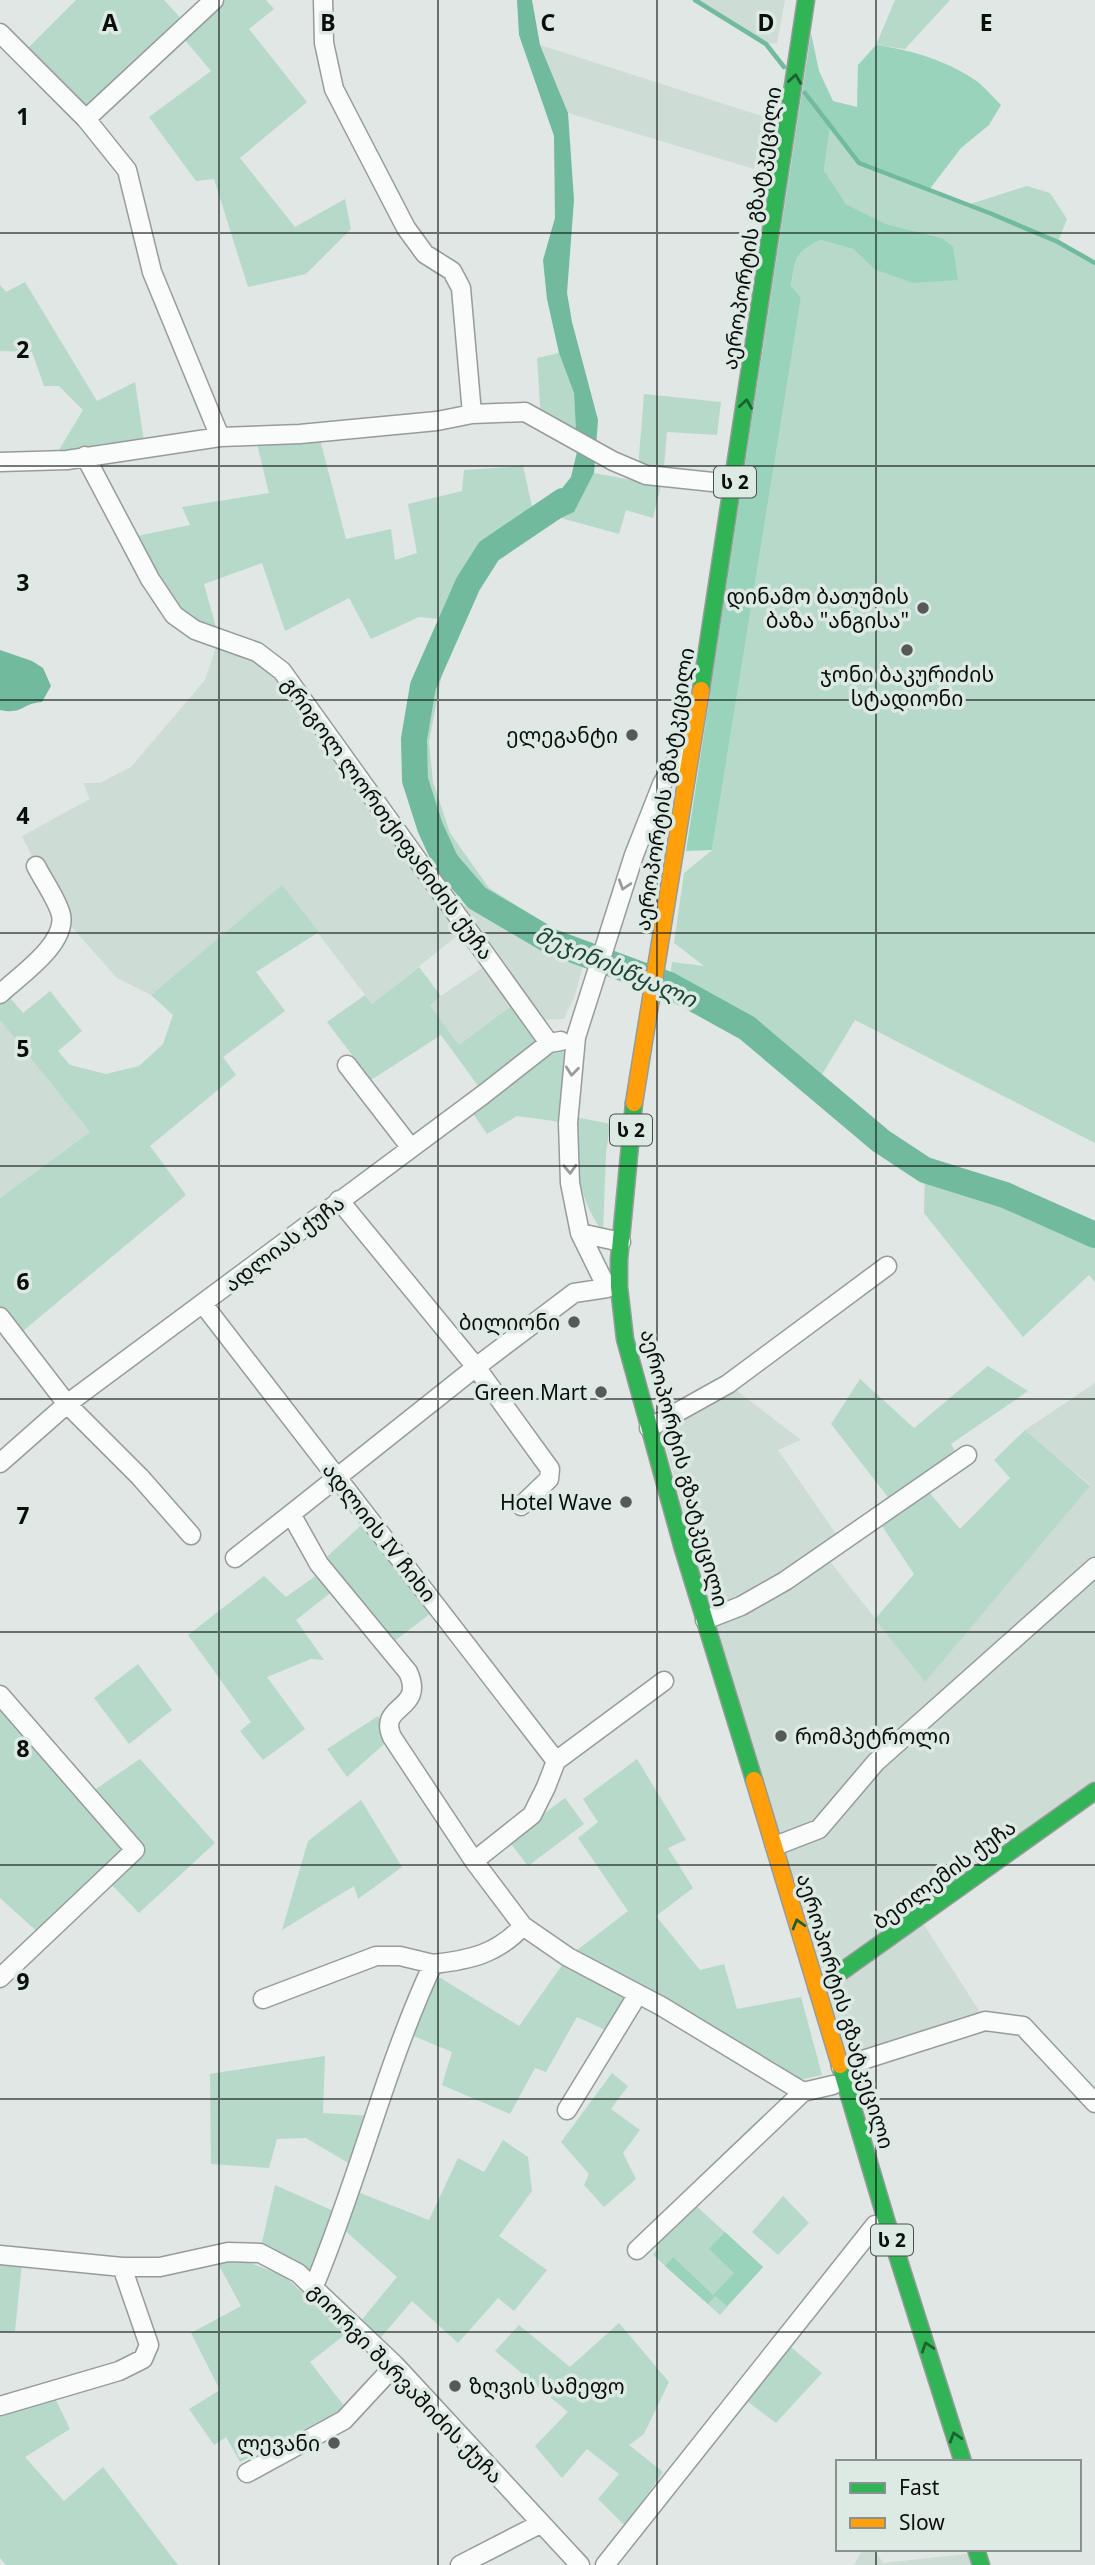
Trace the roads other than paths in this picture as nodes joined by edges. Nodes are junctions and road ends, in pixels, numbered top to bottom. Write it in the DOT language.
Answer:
graph roads {
  1 [pos="214,0"];
  2 [pos="323,0"];
  3 [pos="793,0"];
  4 [pos="806,0"];
  5 [pos="0,33"];
  6 [pos="792,50"];
  7 [pos="785,103"];
  8 [pos="86,119"];
  9 [pos="472,414"];
  10 [pos="220,437"];
  11 [pos="85,456"];
  12 [pos="0,463"];
  13 [pos="722,483"];
  14 [pos="679,755"];
  15 [pos="36,866"];
  16 [pos="653,952"];
  17 [pos="0,994"];
  18 [pos="576,1037"];
  19 [pos="549,1043"];
  20 [pos="347,1065"];
  21 [pos="411,1148"];
  22 [pos="339,1200"];
  23 [pos="580,1233"];
  24 [pos="615,1241"];
  25 [pos="887,1266"];
  26 [pos="607,1289"];
  27 [pos="203,1304"];
  28 [pos="0,1317"];
  29 [pos="476,1367"];
  30 [pos="67,1404"];
  31 [pos="649,1428"];
  32 [pos="967,1455"];
  33 [pos="0,1463"];
  34 [pos="337,1477"];
  35 [pos="521,1506"];
  36 [pos="291,1514"];
  37 [pos="191,1535"];
  38 [pos="234,1558"];
  39 [pos="1095,1567"];
  40 [pos="705,1620"];
  41 [pos="664,1681"];
  42 [pos="0,1695"];
  43 [pos="556,1761"];
  44 [pos="1095,1791"];
  45 [pos="775,1846"];
  46 [pos="474,1861"];
  47 [pos="523,1926"];
  48 [pos="433,1964"];
  49 [pos="0,1978"];
  50 [pos="817,1989"];
  51 [pos="638,1994"];
  52 [pos="263,1999"];
  53 [pos="841,2067"];
  54 [pos="833,2085"];
  55 [pos="803,2092"];
  56 [pos="1095,2103"];
  57 [pos="567,2110"];
  58 [pos="874,2225"];
  59 [pos="637,2250"];
  60 [pos="0,2255"];
  61 [pos="122,2267"];
  62 [pos="314,2286"];
  63 [pos="394,2365"];
  64 [pos="0,2406"];
  65 [pos="948,2460"];
  66 [pos="962,2460"];
  67 [pos="247,2473"];
  68 [pos="540,2524"];
  69 [pos="460,2565"];
  70 [pos="580,2565"];
  71 [pos="605,2565"];
  1 -- 8 [label="street"];
  2 -- 9 [label="street"];
  3 -- 6 [label="main road, აეროპორტის გზატკეცილი / ს 2"];
  4 -- 6 [label="main road, აეროპორტის გზატკეცილი / ს 2"];
  5 -- 8 [label="street"];
  6 -- 7 [label="main road, აეროპორტის გზატკეცილი / ს 2"];
  7 -- 13 [label="main road, აეროპორტის გზატკეცილი / ს 2"];
  16 -- 7 [label="main road, აეროპორტის გზატკეცილი / ს 2, one-way"];
  8 -- 10 [label="street"];
  9 -- 10 [label="street"];
  9 -- 13 [label="street"];
  10 -- 11 [label="street"];
  11 -- 12 [label="street"];
  11 -- 19 [label="street, გრიგოლ ლორთქიფანიძის ქუჩა"];
  13 -- 14 [label="main road, აეროპორტის გზატკეცილი / ს 2"];
  14 -- 16 [label="main road, აეროპორტის გზატკეცილი / ს 2"];
  14 -- 18 [label="street, one-way"];
  15 -- 17 [label="street"];
  16 -- 24 [label="main road, აეროპორტის გზატკეცილი / ს 2"];
  18 -- 19 [label="street, ადლიას ქუჩა"];
  18 -- 23 [label="street, one-way"];
  19 -- 21 [label="street, ადლიას ქუჩა"];
  20 -- 21 [label="street"];
  21 -- 22 [label="street, ადლიას ქუჩა"];
  22 -- 27 [label="street, ადლიას ქუჩა"];
  22 -- 29 [label="street"];
  23 -- 24 [label="street"];
  23 -- 26 [label="street"];
  24 -- 26 [label="main road, აეროპორტის გზატკეცილი / ს 2"];
  24 -- 31 [label="main road, აეროპორტის გზატკეცილი / ს 2"];
  25 -- 31 [label="street"];
  26 -- 29 [label="street"];
  26 -- 54 [label="main road, აეროპორტის გზატკეცილი / ს 2"];
  27 -- 30 [label="street, ადლიას ქუჩა"];
  27 -- 34 [label="street, ადლიის IV ჩიხი"];
  28 -- 30 [label="street"];
  29 -- 34 [label="street"];
  29 -- 35 [label="street"];
  30 -- 33 [label="street, ადლიას ქუჩა"];
  30 -- 37 [label="street"];
  31 -- 40 [label="main road, აეროპორტის გზატკეცილი / ს 2"];
  32 -- 40 [label="street"];
  34 -- 36 [label="street"];
  34 -- 43 [label="street, ადლიის IV ჩიხი"];
  36 -- 38 [label="street"];
  36 -- 46 [label="street"];
  39 -- 45 [label="street"];
  40 -- 45 [label="main road, აეროპორტის გზატკეცილი / ს 2"];
  41 -- 43 [label="street"];
  42 -- 49 [label="street"];
  43 -- 46 [label="street"];
  44 -- 50 [label="main road, ბეთლემის ქუჩა"];
  50 -- 45 [label="main road, აეროპორტის გზატკეცილი / ს 2, one-way"];
  46 -- 47 [label="street"];
  47 -- 48 [label="street"];
  47 -- 51 [label="street"];
  48 -- 52 [label="street"];
  48 -- 62 [label="street"];
  50 -- 53 [label="main road, აეროპორტის გზატკეცილი / ს 2"];
  51 -- 55 [label="street"];
  51 -- 57 [label="street"];
  53 -- 56 [label="street"];
  66 -- 53 [label="main road, აეროპორტის გზატკეცილი / ს 2, one-way"];
  54 -- 55 [label="street"];
  54 -- 58 [label="main road, აეროპორტის გზატკეცილი / ს 2"];
  55 -- 59 [label="street"];
  58 -- 65 [label="main road, აეროპორტის გზატკეცილი / ს 2"];
  58 -- 71 [label="street"];
  60 -- 61 [label="street, გიორგი შარვაშიძის ქუჩა"];
  61 -- 62 [label="street, გიორგი შარვაშიძის ქუჩა"];
  61 -- 64 [label="street"];
  62 -- 63 [label="street, გიორგი შარვაშიძის ქუჩა"];
  63 -- 67 [label="street"];
  63 -- 68 [label="street, გიორგი შარვაშიძის ქუჩა"];
  68 -- 69 [label="street"];
  68 -- 70 [label="street, გიორგი შარვაშიძის ქუჩა"];
}
